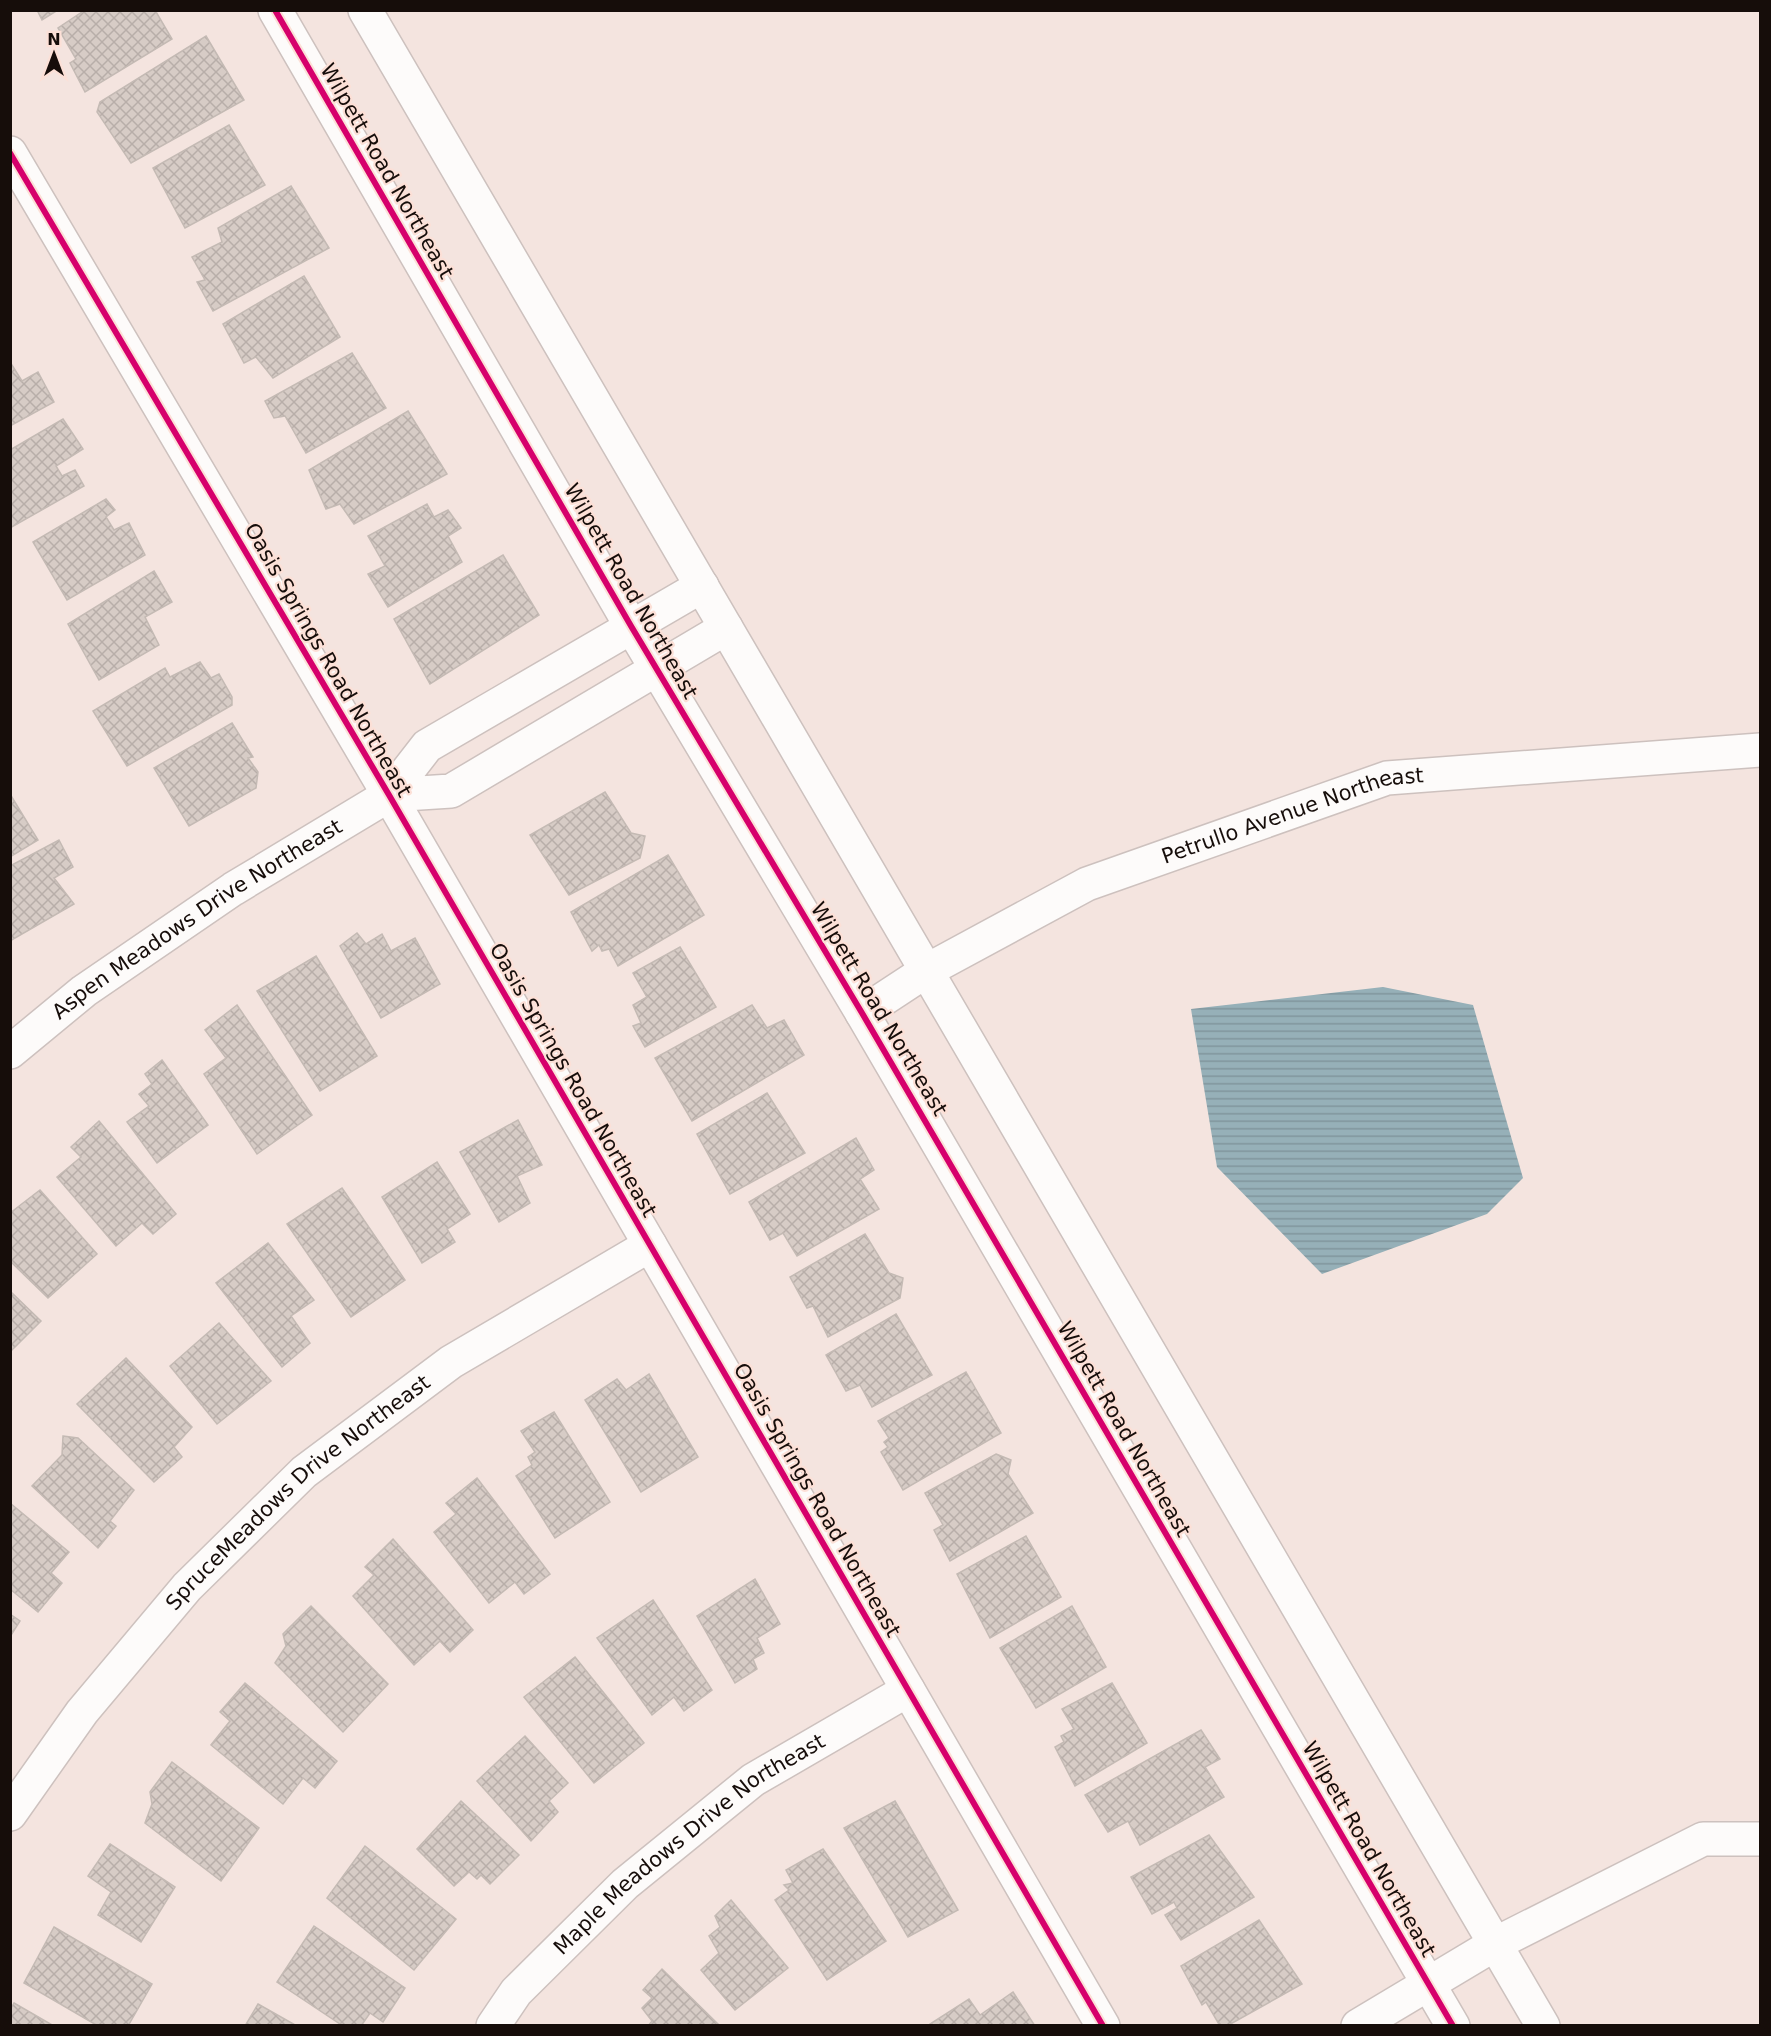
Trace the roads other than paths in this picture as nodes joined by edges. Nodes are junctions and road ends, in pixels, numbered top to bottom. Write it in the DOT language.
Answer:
graph roads {
  1 [pos="275,10"];
  2 [pos="365,10"];
  3 [pos="10,153"];
  4 [pos="702,586"];
  5 [pos="631,626"];
  6 [pos="726,628"];
  7 [pos="657,670"];
  8 [pos="1761,750"];
  9 [pos="389,795"];
  10 [pos="926,971"];
  11 [pos="862,1013"];
  12 [pos="10,1052"];
  13 [pos="650,1245"];
  14 [pos="908,1690"];
  15 [pos="10,1814"];
  16 [pos="1761,1839"];
  17 [pos="1495,1944"];
  18 [pos="1429,1984"];
  19 [pos="493,2025"];
  20 [pos="1103,2025"];
  21 [pos="1358,2025"];
  22 [pos="1453,2025"];
  23 [pos="1543,2025"];
  1 -- 5 [label="street, Wilpett Road Northeast"];
  2 -- 4 [label="street"];
  3 -- 9 [label="street, Oasis Springs Road Northeast"];
  4 -- 5 [label="street, Aspen Meadows Drive Northeast"];
  4 -- 6 [label="street"];
  5 -- 7 [label="street, Wilpett Road Northeast"];
  5 -- 9 [label="street, Aspen Meadows Drive Northeast"];
  6 -- 7 [label="street, Aspen Meadows Drive Northeast"];
  6 -- 10 [label="street"];
  7 -- 9 [label="street, Aspen Meadows Drive Northeast"];
  7 -- 11 [label="street, Wilpett Road Northeast"];
  8 -- 10 [label="street, Petrullo Avenue Northeast"];
  9 -- 12 [label="street, Aspen Meadows Drive Northeast"];
  9 -- 13 [label="street, Oasis Springs Road Northeast"];
  10 -- 11 [label="street, Petrullo Avenue Northeast"];
  10 -- 17 [label="street"];
  11 -- 18 [label="street, Wilpett Road Northeast"];
  13 -- 14 [label="street, Oasis Springs Road Northeast"];
  13 -- 15 [label="street, SpruceMeadows Drive Northeast"];
  14 -- 19 [label="street, Maple Meadows Drive Northeast"];
  14 -- 20 [label="street, Oasis Springs Road Northeast"];
  16 -- 17 [label="street"];
  17 -- 18 [label="street"];
  17 -- 23 [label="street"];
  18 -- 21 [label="street"];
  18 -- 22 [label="street, Wilpett Road Northeast"];
}
